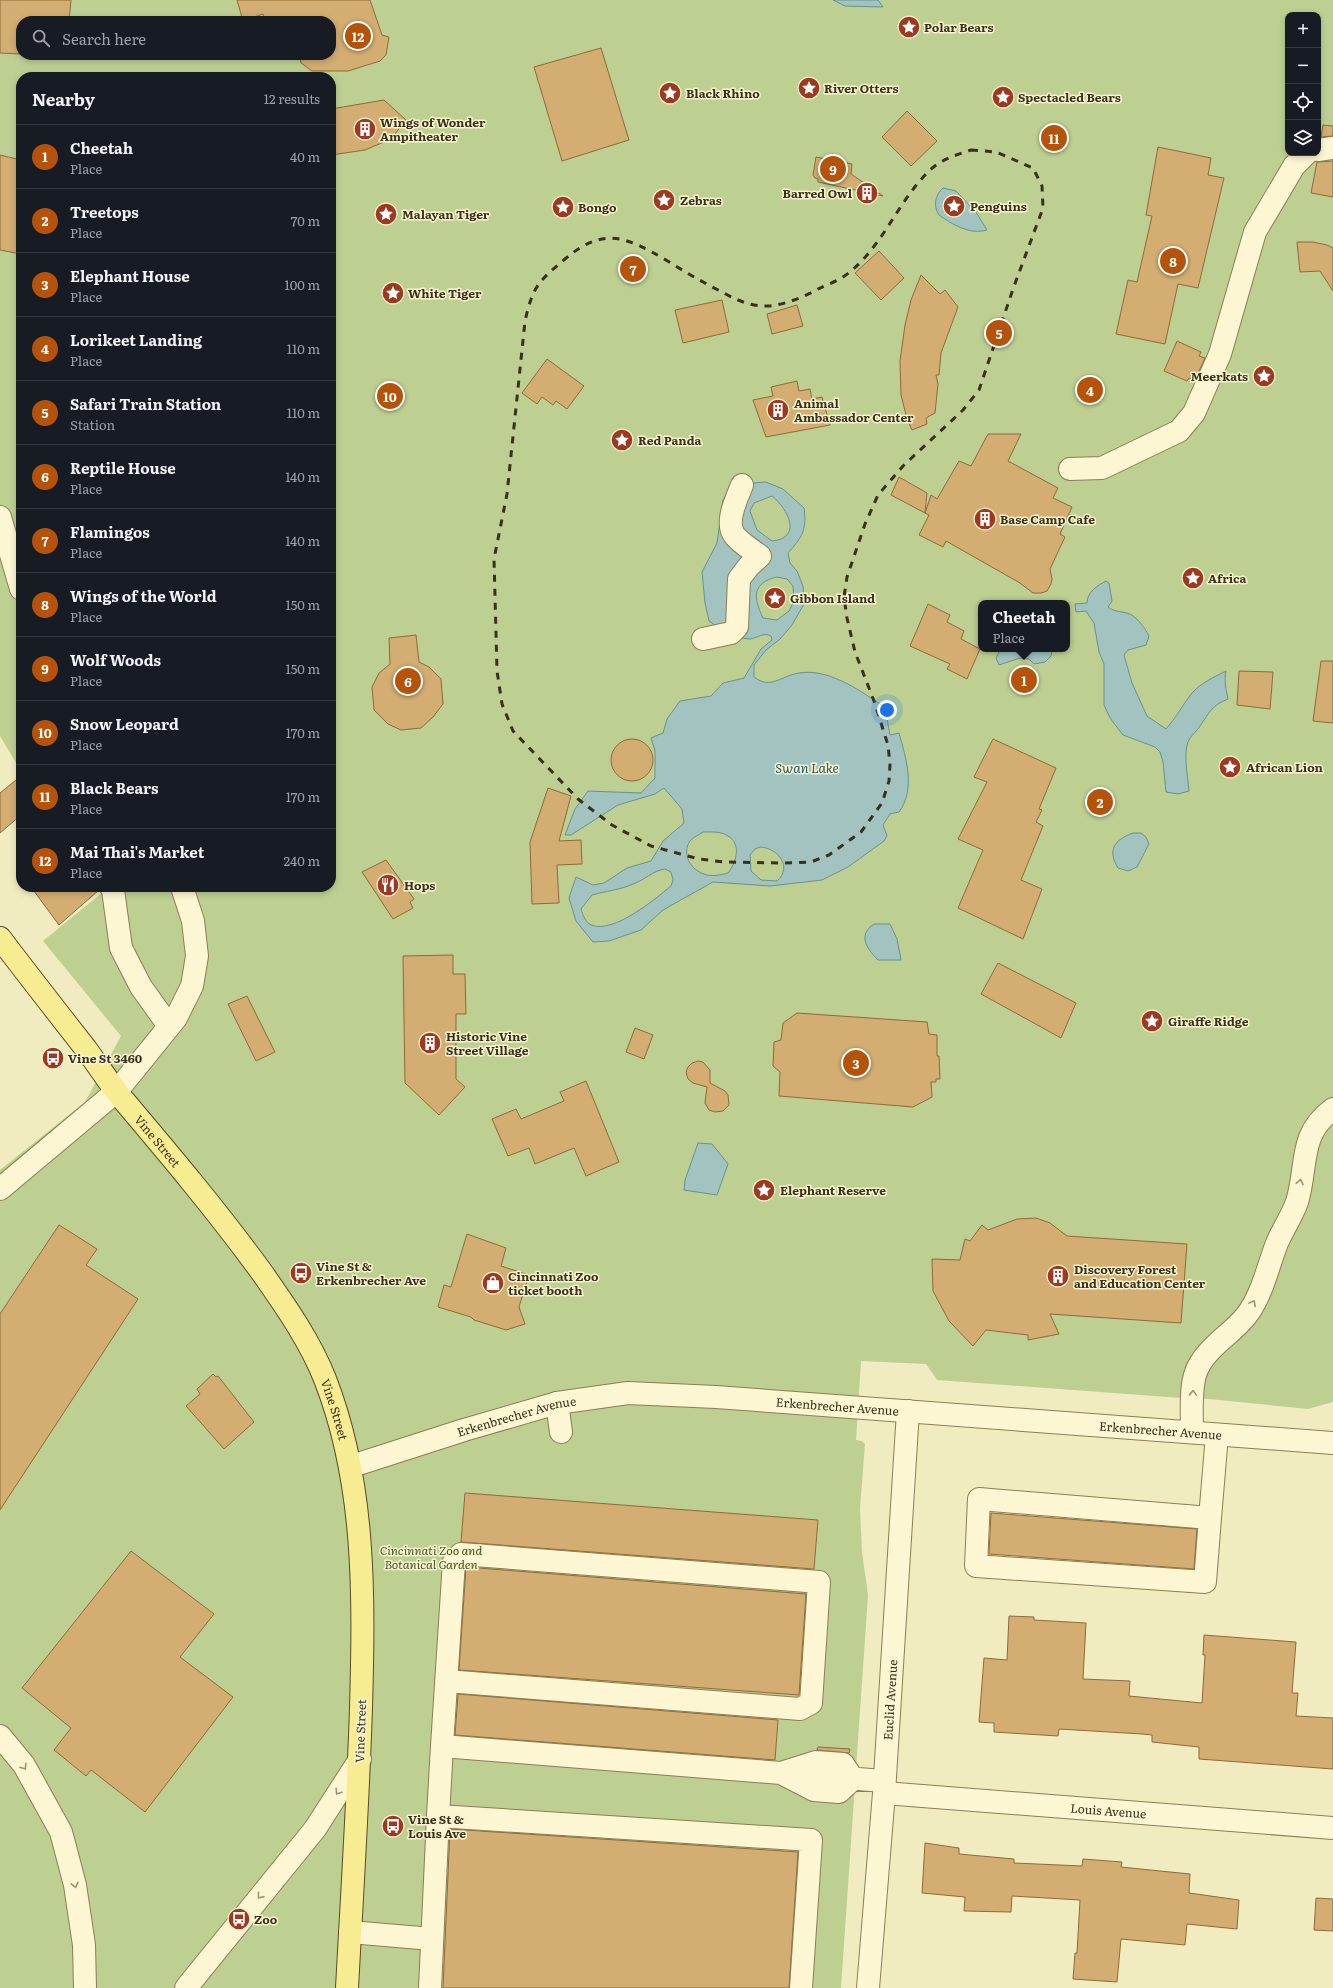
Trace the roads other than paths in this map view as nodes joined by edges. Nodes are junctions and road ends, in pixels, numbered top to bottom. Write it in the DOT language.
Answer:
graph roads {
  1 [pos="1333,148"];
  2 [pos="1321,150"];
  3 [pos="1304,156"];
  4 [pos="1070,469"];
  5 [pos="742,485"];
  6 [pos="0,517"];
  7 [pos="13,577"];
  8 [pos="704,639"];
  9 [pos="113,892"];
  10 [pos="184,892"];
  11 [pos="0,938"];
  12 [pos="169,1026"];
  13 [pos="117,1091"];
  14 [pos="1333,1109"];
  15 [pos="0,1189"];
  16 [pos="557,1403"];
  17 [pos="908,1411"];
  18 [pos="562,1432"];
  19 [pos="1192,1432"];
  20 [pos="1217,1435"];
  21 [pos="1333,1443"];
  22 [pos="352,1466"];
  23 [pos="1210,1518"];
  24 [pos="446,1681"];
  25 [pos="0,1736"];
  26 [pos="442,1746"];
  27 [pos="360,1759"];
  28 [pos="884,1787"];
  29 [pos="438,1816"];
  30 [pos="1333,1828"];
  31 [pos="350,1932"];
  32 [pos="432,1938"];
  33 [pos="85,1988"];
  34 [pos="186,1988"];
  35 [pos="347,1988"];
  36 [pos="430,1988"];
  37 [pos="800,1988"];
  38 [pos="868,1988"];
  1 -- 2 [label="street"];
  3 -- 4 [label="street"];
  5 -- 8 [label="street"];
  6 -- 7 [label="street"];
  9 -- 12 [label="street"];
  10 -- 12 [label="street"];
  11 -- 13 [label="main road, Vine Street"];
  12 -- 13 [label="street"];
  13 -- 15 [label="street"];
  13 -- 22 [label="main road, Vine Street"];
  19 -- 14 [label="street, one-way"];
  16 -- 17 [label="street, Erkenbrecher Avenue"];
  16 -- 18 [label="street"];
  16 -- 22 [label="street, Erkenbrecher Avenue"];
  17 -- 19 [label="street, Erkenbrecher Avenue"];
  17 -- 28 [label="street, Euclid Avenue"];
  19 -- 20 [label="street, Erkenbrecher Avenue"];
  20 -- 21 [label="street, Erkenbrecher Avenue"];
  20 -- 23 [label="street"];
  22 -- 27 [label="main road, Vine Street"];
  23 -- 23 [label="street"];
  24 -- 24 [label="street"];
  24 -- 26 [label="street"];
  25 -- 33 [label="street, one-way"];
  26 -- 28 [label="street, Louis Avenue"];
  26 -- 29 [label="street"];
  27 -- 31 [label="main road, Vine Street"];
  27 -- 34 [label="street, one-way"];
  28 -- 30 [label="street, Louis Avenue"];
  28 -- 38 [label="street, Euclid Avenue"];
  29 -- 32 [label="street"];
  29 -- 37 [label="street"];
  31 -- 32 [label="street"];
  31 -- 35 [label="main road, Vine Street"];
  32 -- 36 [label="street"];
}
